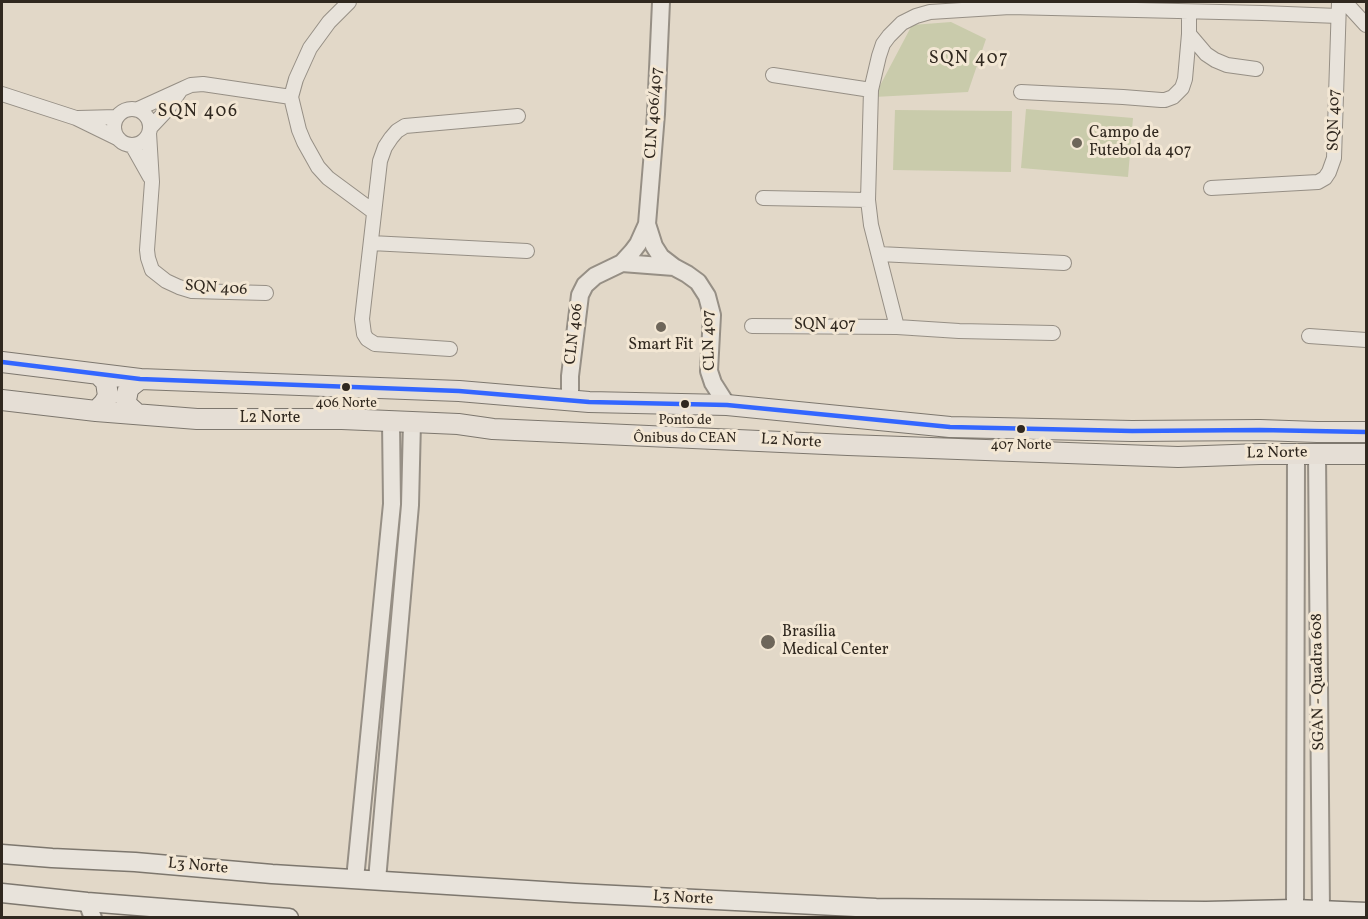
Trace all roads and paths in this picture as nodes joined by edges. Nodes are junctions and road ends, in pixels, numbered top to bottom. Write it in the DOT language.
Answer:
graph roads {
  1 [pos="349,2"];
  2 [pos="661,2"];
  3 [pos="1339,2"];
  4 [pos="1345,2"];
  5 [pos="1009,4"];
  6 [pos="1259,7"];
  7 [pos="1189,12"];
  8 [pos="1338,16"];
  9 [pos="1366,25"];
  10 [pos="1189,34"];
  11 [pos="1256,69"];
  12 [pos="773,75"];
  13 [pos="182,89"];
  14 [pos="871,90"];
  15 [pos="1021,92"];
  16 [pos="3,94"];
  17 [pos="291,97"];
  18 [pos="138,109"];
  19 [pos="518,116"];
  20 [pos="117,117"];
  21 [pos="76,118"];
  22 [pos="150,130"];
  23 [pos="125,142"];
  24 [pos="152,182"];
  25 [pos="1211,188"];
  26 [pos="763,198"];
  27 [pos="868,200"];
  28 [pos="374,212"];
  29 [pos="646,224"];
  30 [pos="371,243"];
  31 [pos="527,251"];
  32 [pos="879,254"];
  33 [pos="622,262"];
  34 [pos="1064,263"];
  35 [pos="674,267"];
  36 [pos="266,293"];
  37 [pos="752,326"];
  38 [pos="897,327"];
  39 [pos="1053,333"];
  40 [pos="1309,336"];
  41 [pos="1366,340"];
  42 [pos="450,349"];
  43 [pos="2,362"];
  44 [pos="99,375"];
  45 [pos="140,379"];
  46 [pos="493,393"];
  47 [pos="2,400"];
  48 [pos="570,401"];
  49 [pos="727,405"];
  50 [pos="774,409"];
  51 [pos="96,411"];
  52 [pos="137,414"];
  53 [pos="391,422"];
  54 [pos="412,422"];
  55 [pos="494,429"];
  56 [pos="1366,432"];
  57 [pos="774,441"];
  58 [pos="1317,454"];
  59 [pos="1366,454"];
  60 [pos="1296,455"];
  61 [pos="2,854"];
  62 [pos="355,879"];
  63 [pos="377,880"];
  64 [pos="2,893"];
  65 [pos="876,908"];
  66 [pos="1295,909"];
  67 [pos="90,910"];
  68 [pos="1321,910"];
  69 [pos="833,911"];
  70 [pos="1366,912"];
  71 [pos="289,918"];
  72 [pos="858,918"];
  1 -- 17 [label="street"];
  2 -- 29 [label="street, CLN 406/407"];
  3 -- 8 [label="street, SQN 407"];
  4 -- 9 [label="street"];
  5 -- 7 [label="street"];
  5 -- 14 [label="street"];
  6 -- 7 [label="street"];
  6 -- 8 [label="street"];
  7 -- 10 [label="street"];
  8 -- 25 [label="street, SQN 407"];
  10 -- 11 [label="street"];
  10 -- 15 [label="street"];
  12 -- 14 [label="street"];
  13 -- 17 [label="street"];
  13 -- 18 [label="street"];
  13 -- 22 [label="street"];
  14 -- 27 [label="street"];
  16 -- 21 [label="street"];
  17 -- 28 [label="street"];
  18 -- 20 [label="street"];
  18 -- 22 [label="street"];
  19 -- 28 [label="street"];
  20 -- 21 [label="street"];
  20 -- 23 [label="street"];
  21 -- 23 [label="street"];
  22 -- 23 [label="street"];
  22 -- 24 [label="street, SQN 406"];
  23 -- 24 [label="street"];
  24 -- 36 [label="street, SQN 406"];
  26 -- 27 [label="street"];
  27 -- 32 [label="street"];
  28 -- 30 [label="street"];
  29 -- 33 [label="street, CLN 406"];
  29 -- 35 [label="street, CLN 407"];
  30 -- 31 [label="street"];
  30 -- 42 [label="street"];
  32 -- 34 [label="street"];
  32 -- 38 [label="street"];
  33 -- 35 [label="street"];
  33 -- 48 [label="street, CLN 406"];
  35 -- 49 [label="street, CLN 407"];
  37 -- 38 [label="street, SQN 407"];
  38 -- 39 [label="street, SQN 407"];
  40 -- 41 [label="street"];
  43 -- 44 [label="main road, L2 Norte"];
  44 -- 45 [label="main road, L2 Norte"];
  44 -- 51 [label="main road"];
  45 -- 46 [label="main road, L2 Norte"];
  45 -- 52 [label="main road"];
  46 -- 48 [label="main road, L2 Norte"];
  46 -- 55 [label="main road"];
  47 -- 51 [label="main road, L2 Norte"];
  48 -- 49 [label="main road, L2 Norte"];
  49 -- 50 [label="main road, L2 Norte"];
  50 -- 56 [label="main road, L2 Norte"];
  50 -- 57 [label="main road"];
  51 -- 52 [label="main road, L2 Norte"];
  52 -- 53 [label="main road, L2 Norte"];
  53 -- 54 [label="main road, L2 Norte"];
  53 -- 62 [label="street"];
  54 -- 55 [label="main road, L2 Norte"];
  54 -- 63 [label="street"];
  55 -- 57 [label="main road, L2 Norte"];
  57 -- 60 [label="main road, L2 Norte"];
  58 -- 59 [label="main road, L2 Norte"];
  58 -- 60 [label="main road, L2 Norte"];
  58 -- 68 [label="street, SGAN - Quadra 608"];
  60 -- 66 [label="street"];
  61 -- 62 [label="main road, L3 Norte"];
  62 -- 63 [label="main road, L3 Norte"];
  63 -- 69 [label="main road, L3 Norte"];
  64 -- 67 [label="main road"];
  65 -- 66 [label="main road, L3 Norte"];
  65 -- 69 [label="main road, L3 Norte"];
  65 -- 72 [label="main road"];
  66 -- 68 [label="main road, L3 Norte"];
  67 -- 71 [label="main road"];
  68 -- 70 [label="main road, L3 Norte"];
}
